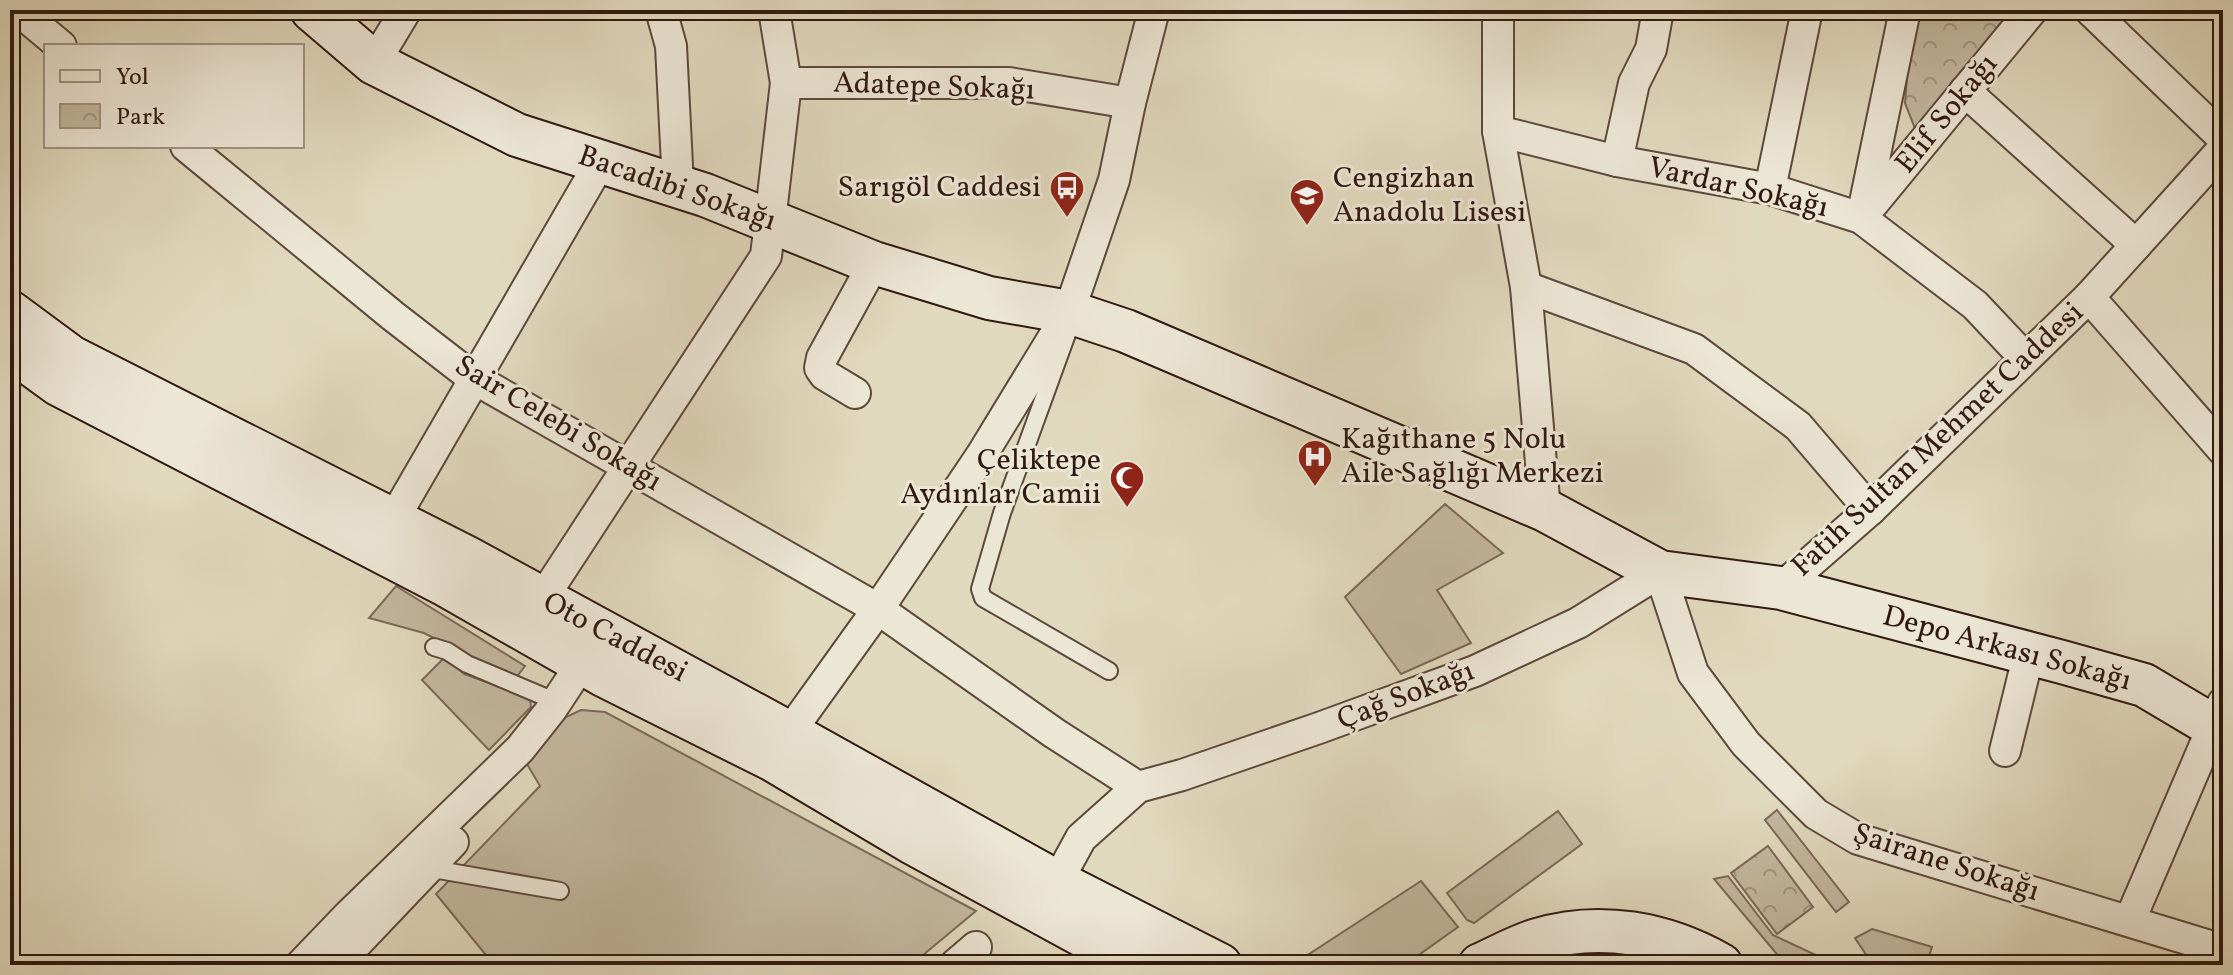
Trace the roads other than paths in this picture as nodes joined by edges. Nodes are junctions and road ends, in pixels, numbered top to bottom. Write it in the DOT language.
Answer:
graph roads {
  1 [pos="18,10"];
  2 [pos="312,10"];
  3 [pos="406,10"];
  4 [pos="661,10"];
  5 [pos="774,10"];
  6 [pos="1154,10"];
  7 [pos="1498,10"];
  8 [pos="1658,10"];
  9 [pos="1807,10"];
  10 [pos="1905,10"];
  11 [pos="2032,10"];
  12 [pos="2090,10"];
  13 [pos="59,44"];
  14 [pos="374,63"];
  15 [pos="786,83"];
  16 [pos="1965,91"];
  17 [pos="1130,103"];
  18 [pos="1498,131"];
  19 [pos="2223,138"];
  20 [pos="188,148"];
  21 [pos="2223,149"];
  22 [pos="601,161"];
  23 [pos="1617,161"];
  24 [pos="678,185"];
  25 [pos="1770,189"];
  26 [pos="1861,218"];
  27 [pos="770,221"];
  28 [pos="2136,245"];
  29 [pos="874,263"];
  30 [pos="1526,287"];
  31 [pos="2089,297"];
  32 [pos="10,312"];
  33 [pos="1071,313"];
  34 [pos="10,349"];
  35 [pos="2025,358"];
  36 [pos="473,378"];
  37 [pos="855,393"];
  38 [pos="2223,450"];
  39 [pos="628,467"];
  40 [pos="1545,510"];
  41 [pos="1870,510"];
  42 [pos="393,520"];
  43 [pos="1660,572"];
  44 [pos="1781,588"];
  45 [pos="542,599"];
  46 [pos="878,609"];
  47 [pos="434,647"];
  48 [pos="2029,653"];
  49 [pos="582,663"];
  50 [pos="1109,671"];
  51 [pos="557,702"];
  52 [pos="2220,721"];
  53 [pos="781,746"];
  54 [pos="2005,751"];
  55 [pos="516,777"];
  56 [pos="1138,787"];
  57 [pos="427,868"];
  58 [pos="1057,882"];
  59 [pos="560,891"];
  60 [pos="2130,920"];
  61 [pos="2223,950"];
  62 [pos="301,965"];
  63 [pos="336,965"];
  64 [pos="1137,965"];
  65 [pos="1220,965"];
  66 [pos="1480,965"];
  67 [pos="1721,965"];
  1 -- 13 [label="street"];
  2 -- 14 [label="street, Bacadibi Sokağı"];
  3 -- 14 [label="street"];
  4 -- 24 [label="street"];
  5 -- 15 [label="street"];
  6 -- 17 [label="street"];
  7 -- 18 [label="street"];
  8 -- 23 [label="street"];
  9 -- 25 [label="street"];
  10 -- 26 [label="street"];
  11 -- 16 [label="street, Elif Sokağı"];
  12 -- 19 [label="street"];
  14 -- 22 [label="street, Bacadibi Sokağı"];
  15 -- 17 [label="street, Adatepe Sokağı"];
  15 -- 27 [label="street"];
  16 -- 26 [label="street, Elif Sokağı"];
  16 -- 28 [label="street"];
  17 -- 33 [label="street"];
  18 -- 23 [label="street, Vardar Sokağı"];
  18 -- 30 [label="street"];
  20 -- 36 [label="street, Sair Celebi Sokağı"];
  21 -- 28 [label="street, Fatih Sultan Mehmet Caddesi"];
  22 -- 24 [label="street, Bacadibi Sokağı"];
  22 -- 36 [label="street"];
  23 -- 25 [label="street, Vardar Sokağı"];
  24 -- 27 [label="street, Bacadibi Sokağı"];
  25 -- 26 [label="street, Vardar Sokağı"];
  26 -- 35 [label="street, Vardar Sokağı"];
  27 -- 29 [label="street, Bacadibi Sokağı"];
  27 -- 39 [label="street"];
  28 -- 31 [label="street, Fatih Sultan Mehmet Caddesi"];
  29 -- 33 [label="street, Bacadibi Sokağı"];
  29 -- 37 [label="street"];
  30 -- 40 [label="street"];
  30 -- 41 [label="street"];
  31 -- 35 [label="street, Fatih Sultan Mehmet Caddesi"];
  31 -- 38 [label="street"];
  32 -- 42 [label="street, Oto Caddesi"];
  33 -- 40 [label="street, Fatih Sultan Mehmet Caddesi"];
  33 -- 46 [label="street"];
  33 -- 50 [label="lane"];
  34 -- 49 [label="street, Oto Caddesi"];
  35 -- 41 [label="street, Fatih Sultan Mehmet Caddesi"];
  36 -- 39 [label="street, Sair Celebi Sokağı"];
  36 -- 42 [label="street"];
  39 -- 45 [label="street"];
  39 -- 46 [label="street, Sair Celebi Sokağı"];
  40 -- 43 [label="street, Fatih Sultan Mehmet Caddesi"];
  41 -- 44 [label="street, Fatih Sultan Mehmet Caddesi"];
  42 -- 45 [label="street, Oto Caddesi"];
  43 -- 44 [label="street, Fatih Sultan Mehmet Caddesi"];
  43 -- 56 [label="street, Çağ Sokağı"];
  43 -- 60 [label="street, Şairane Sokağı"];
  44 -- 48 [label="street, Depo Arkası Sokağı"];
  45 -- 53 [label="street, Oto Caddesi"];
  46 -- 53 [label="street"];
  46 -- 56 [label="street"];
  47 -- 51 [label="lane"];
  48 -- 52 [label="street, Depo Arkası Sokağı"];
  48 -- 54 [label="street"];
  49 -- 51 [label="street"];
  49 -- 53 [label="street, Oto Caddesi"];
  51 -- 62 [label="street"];
  52 -- 60 [label="street"];
  53 -- 58 [label="street, Oto Caddesi"];
  53 -- 64 [label="street"];
  55 -- 57 [label="street"];
  56 -- 58 [label="street, Çağ Sokağı"];
  57 -- 59 [label="lane"];
  57 -- 63 [label="street"];
  58 -- 65 [label="street, Oto Caddesi"];
  60 -- 61 [label="street, Şairane Sokağı"];
  66 -- 67 [label="street"];
}
